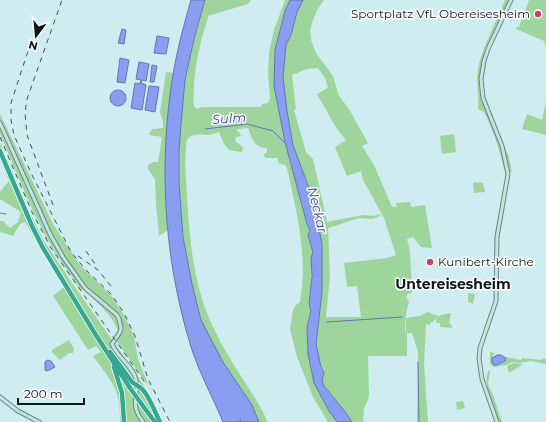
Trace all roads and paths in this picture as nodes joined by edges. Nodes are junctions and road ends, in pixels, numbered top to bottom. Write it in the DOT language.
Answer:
graph roads {
  1 [pos="511,0"];
  2 [pos="0,123"];
  3 [pos="0,152"];
  4 [pos="94,332"];
  5 [pos="112,361"];
  6 [pos="136,386"];
  7 [pos="0,397"];
  8 [pos="138,416"];
  9 [pos="153,421"];
  10 [pos="39,422"];
  11 [pos="124,422"];
  12 [pos="139,422"];
  13 [pos="143,422"];
  14 [pos="160,422"];
  15 [pos="497,422"];
  1 -- 15 [label="main road"];
  2 -- 6 [label="main road"];
  3 -- 4 [label="highway"];
  4 -- 5 [label="highway"];
  4 -- 6 [label="highway"];
  5 -- 9 [label="highway, bridge"];
  5 -- 11 [label="highway"];
  6 -- 8 [label="main road"];
  6 -- 14 [label="highway"];
  7 -- 10 [label="main road"];
  8 -- 12 [label="main road"];
  8 -- 13 [label="main road"];
}
